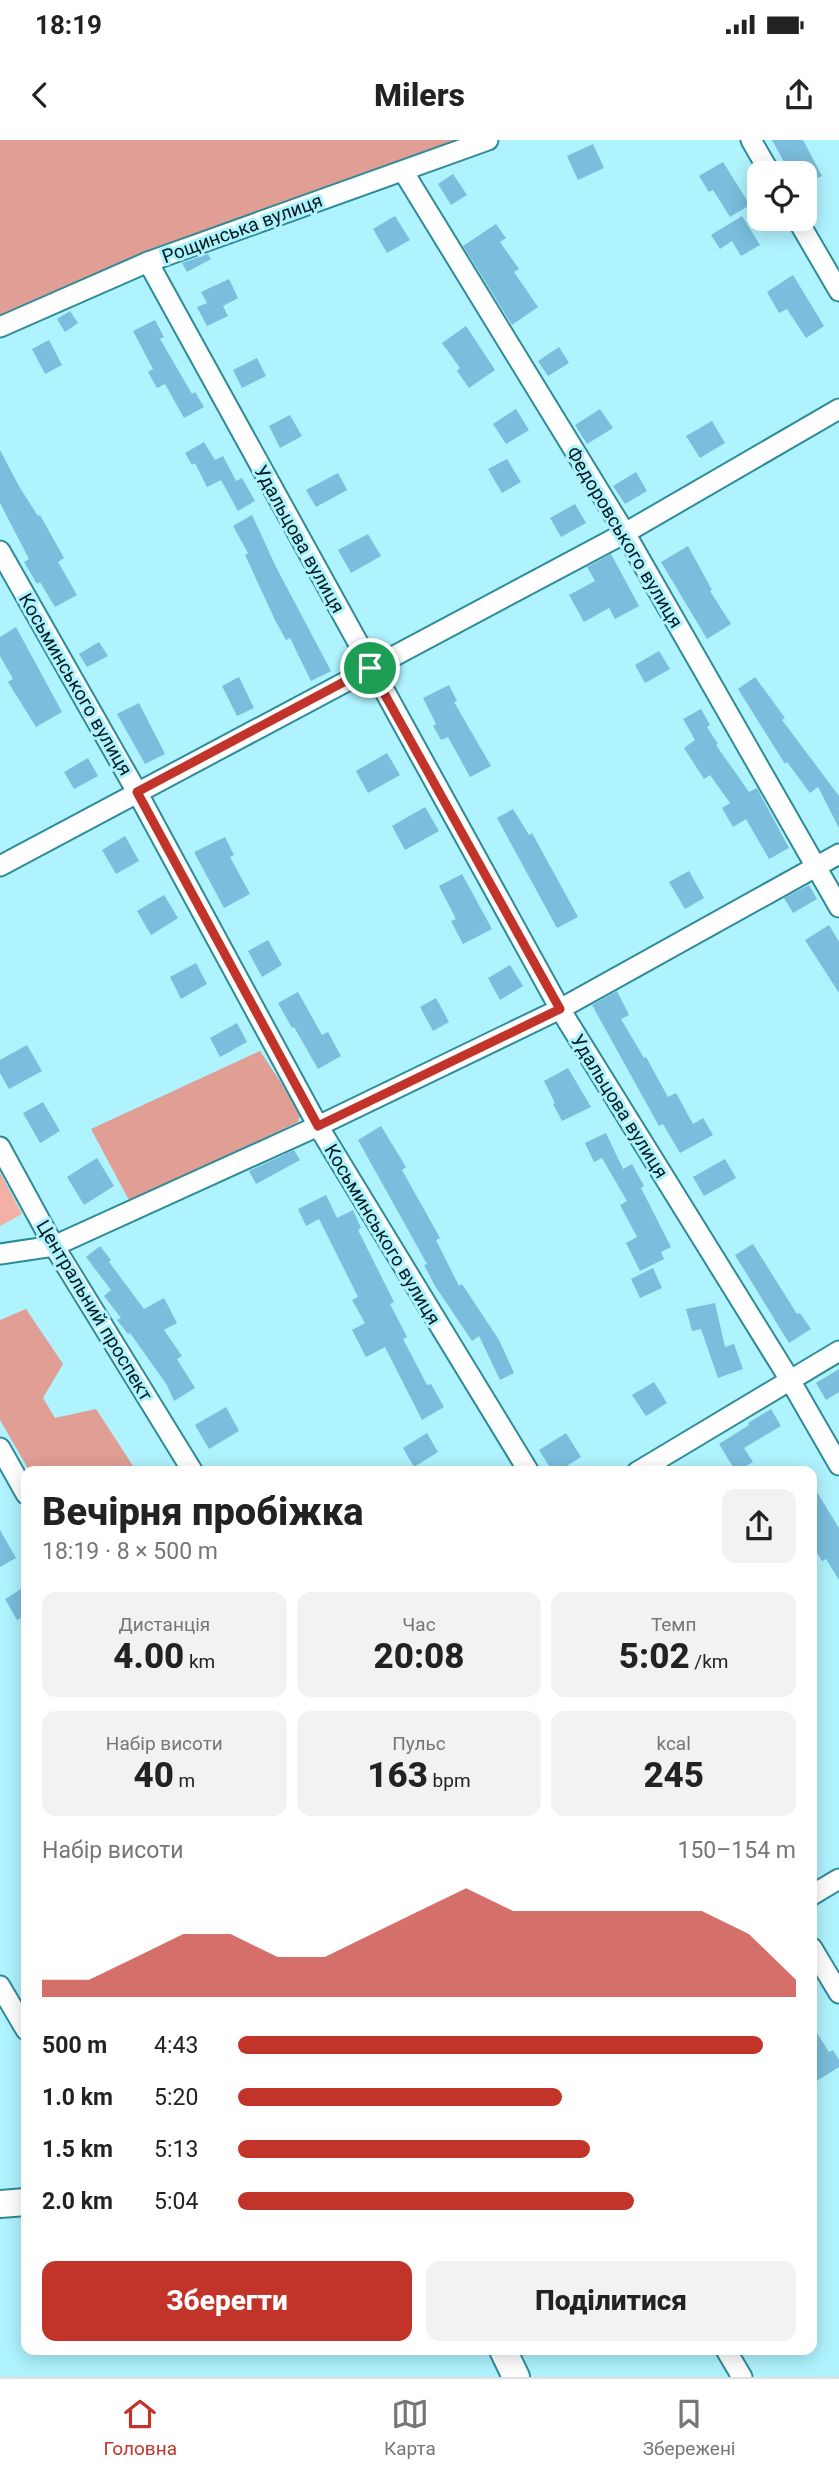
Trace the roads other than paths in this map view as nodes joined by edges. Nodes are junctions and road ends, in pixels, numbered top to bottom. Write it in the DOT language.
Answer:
graph roads {
  1 [pos="488,140"];
  2 [pos="751,140"];
  3 [pos="764,161"];
  4 [pos="403,171"];
  5 [pos="804,231"];
  6 [pos="148,262"];
  7 [pos="839,291"];
  8 [pos="0,327"];
  9 [pos="839,409"];
  10 [pos="625,533"];
  11 [pos="0,551"];
  12 [pos="370,668"];
  13 [pos="137,792"];
  14 [pos="839,854"];
  15 [pos="0,866"];
  16 [pos="815,867"];
  17 [pos="839,907"];
  18 [pos="560,1009"];
  19 [pos="318,1126"];
  20 [pos="0,1147"];
  21 [pos="54,1246"];
  22 [pos="0,1254"];
  23 [pos="839,1351"];
  24 [pos="790,1380"];
  25 [pos="0,1448"];
  26 [pos="839,1465"];
  27 [pos="189,1466"];
  28 [pos="525,1466"];
  29 [pos="647,1466"];
  30 [pos="21,1485"];
  31 [pos="839,1879"];
  32 [pos="817,1892"];
  33 [pos="817,1956"];
  34 [pos="0,1986"];
  35 [pos="839,1993"];
  36 [pos="21,2022"];
  37 [pos="21,2202"];
  38 [pos="0,2204"];
  39 [pos="505,2355"];
  40 [pos="729,2355"];
  41 [pos="516,2377"];
  42 [pos="742,2377"];
  1 -- 4 [label="street, Рощинська вулиця"];
  2 -- 3 [label="street"];
  4 -- 6 [label="street, Рощинська вулиця"];
  4 -- 10 [label="street, Федоровського вулиця"];
  5 -- 7 [label="street"];
  6 -- 8 [label="street, Рощинська вулиця"];
  6 -- 12 [label="street, Удальцова вулиця"];
  9 -- 10 [label="street"];
  10 -- 12 [label="street"];
  10 -- 16 [label="street, Федоровського вулиця"];
  11 -- 13 [label="street, Косьминського вулиця"];
  12 -- 13 [label="street"];
  12 -- 18 [label="street, Удальцова вулиця"];
  13 -- 15 [label="street"];
  13 -- 19 [label="street, Косьминського вулиця"];
  14 -- 16 [label="street"];
  16 -- 17 [label="street, Федоровського вулиця"];
  16 -- 18 [label="street"];
  18 -- 19 [label="street"];
  18 -- 24 [label="street, Удальцова вулиця"];
  19 -- 21 [label="street"];
  19 -- 28 [label="street, Косьминського вулиця"];
  20 -- 21 [label="street, Центральний проспект"];
  21 -- 22 [label="street"];
  21 -- 27 [label="street, Центральний проспект"];
  23 -- 24 [label="street"];
  24 -- 26 [label="street, Удальцова вулиця"];
  24 -- 29 [label="street"];
  25 -- 30 [label="street"];
  31 -- 32 [label="street"];
  33 -- 35 [label="street"];
  34 -- 36 [label="street"];
  37 -- 38 [label="main road"];
  39 -- 41 [label="main road"];
  40 -- 42 [label="street"];
}
